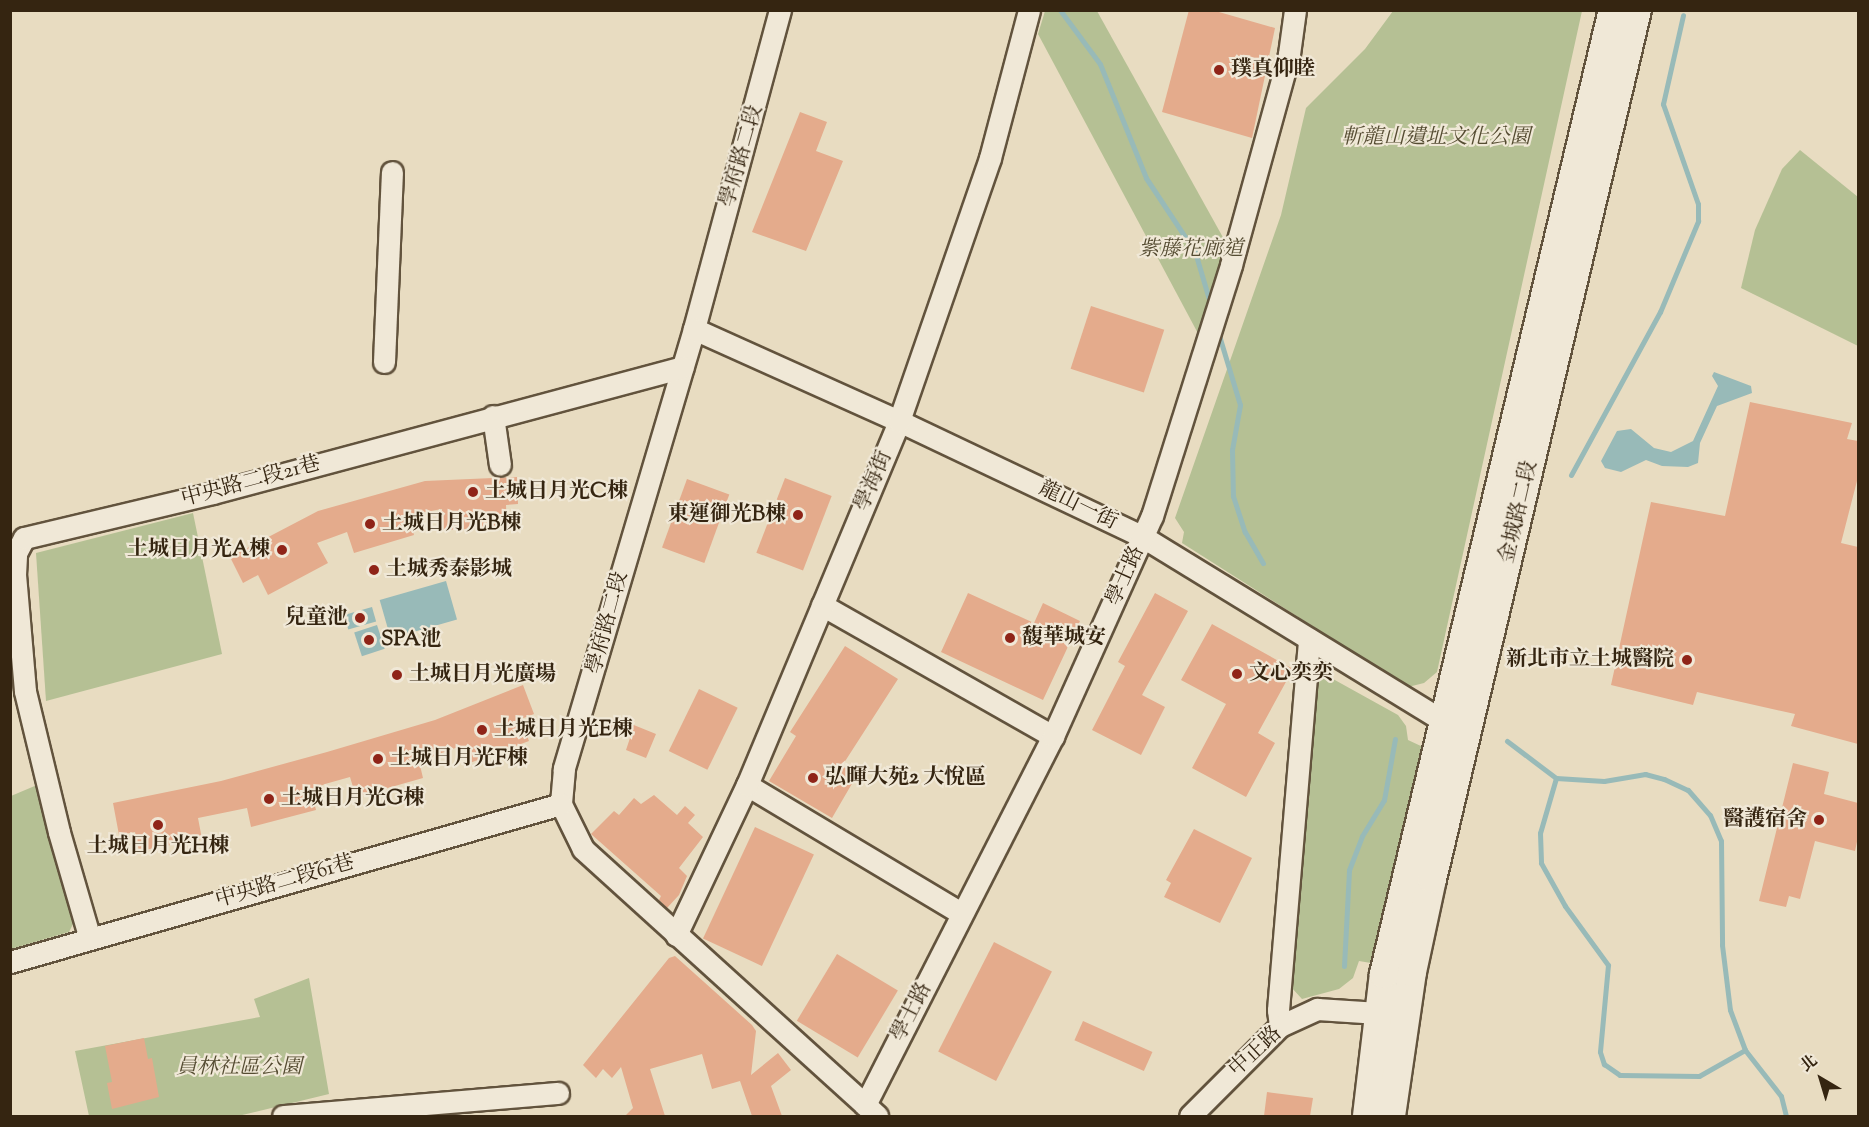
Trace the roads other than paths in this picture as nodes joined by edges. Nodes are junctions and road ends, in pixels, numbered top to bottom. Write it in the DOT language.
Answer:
graph roads {
  1 [pos="780,10"];
  2 [pos="1029,10"];
  3 [pos="1295,10"];
  4 [pos="1613,10"];
  5 [pos="1637,10"];
  6 [pos="392,172"];
  7 [pos="694,329"];
  8 [pos="384,362"];
  9 [pos="682,367"];
  10 [pos="493,416"];
  11 [pos="899,421"];
  12 [pos="500,465"];
  13 [pos="1143,537"];
  14 [pos="822,605"];
  15 [pos="1309,639"];
  16 [pos="1443,721"];
  17 [pos="1053,736"];
  18 [pos="747,785"];
  19 [pos="561,804"];
  20 [pos="961,913"];
  21 [pos="676,935"];
  22 [pos="90,939"];
  23 [pos="11,959"];
  24 [pos="1378,1011"];
  25 [pos="1407,1015"];
  26 [pos="1280,1026"];
  27 [pos="558,1093"];
  28 [pos="871,1111"];
  29 [pos="283,1116"];
  30 [pos="1190,1116"];
  31 [pos="1367,1116"];
  32 [pos="1391,1116"];
  1 -- 7 [label="street, 學府路二段"];
  2 -- 11 [label="street, 學海街"];
  3 -- 13 [label="street, 學士路"];
  4 -- 16 [label="main road, 金城路二段"];
  5 -- 25 [label="main road, 金城路二段"];
  6 -- 8 [label="street"];
  7 -- 9 [label="street, 學府路二段"];
  7 -- 11 [label="street, 龍山一街"];
  9 -- 10 [label="street, 中央路二段21巷"];
  9 -- 19 [label="street, 學府路二段"];
  10 -- 12 [label="street"];
  10 -- 22 [label="street, 中央路二段21巷"];
  11 -- 13 [label="street, 龍山一街"];
  11 -- 14 [label="street, 學海街"];
  13 -- 15 [label="street, 龍山一街"];
  13 -- 17 [label="street, 學士路"];
  14 -- 17 [label="street"];
  14 -- 18 [label="street, 學海街"];
  15 -- 16 [label="street, 龍山一街"];
  15 -- 26 [label="street"];
  16 -- 24 [label="main road, 金城路二段"];
  17 -- 20 [label="street, 學士路"];
  18 -- 20 [label="street"];
  18 -- 21 [label="street, 學海街"];
  19 -- 21 [label="street"];
  19 -- 22 [label="street, 中央路二段61巷"];
  20 -- 28 [label="street, 學士路"];
  21 -- 28 [label="street"];
  22 -- 23 [label="street, 中央路二段61巷"];
  24 -- 25 [label="street, 中正路"];
  24 -- 26 [label="street, 中正路"];
  24 -- 31 [label="main road, 金城路二段"];
  25 -- 32 [label="main road, 金城路二段"];
  26 -- 30 [label="street, 中正路"];
  27 -- 29 [label="street"];
}
